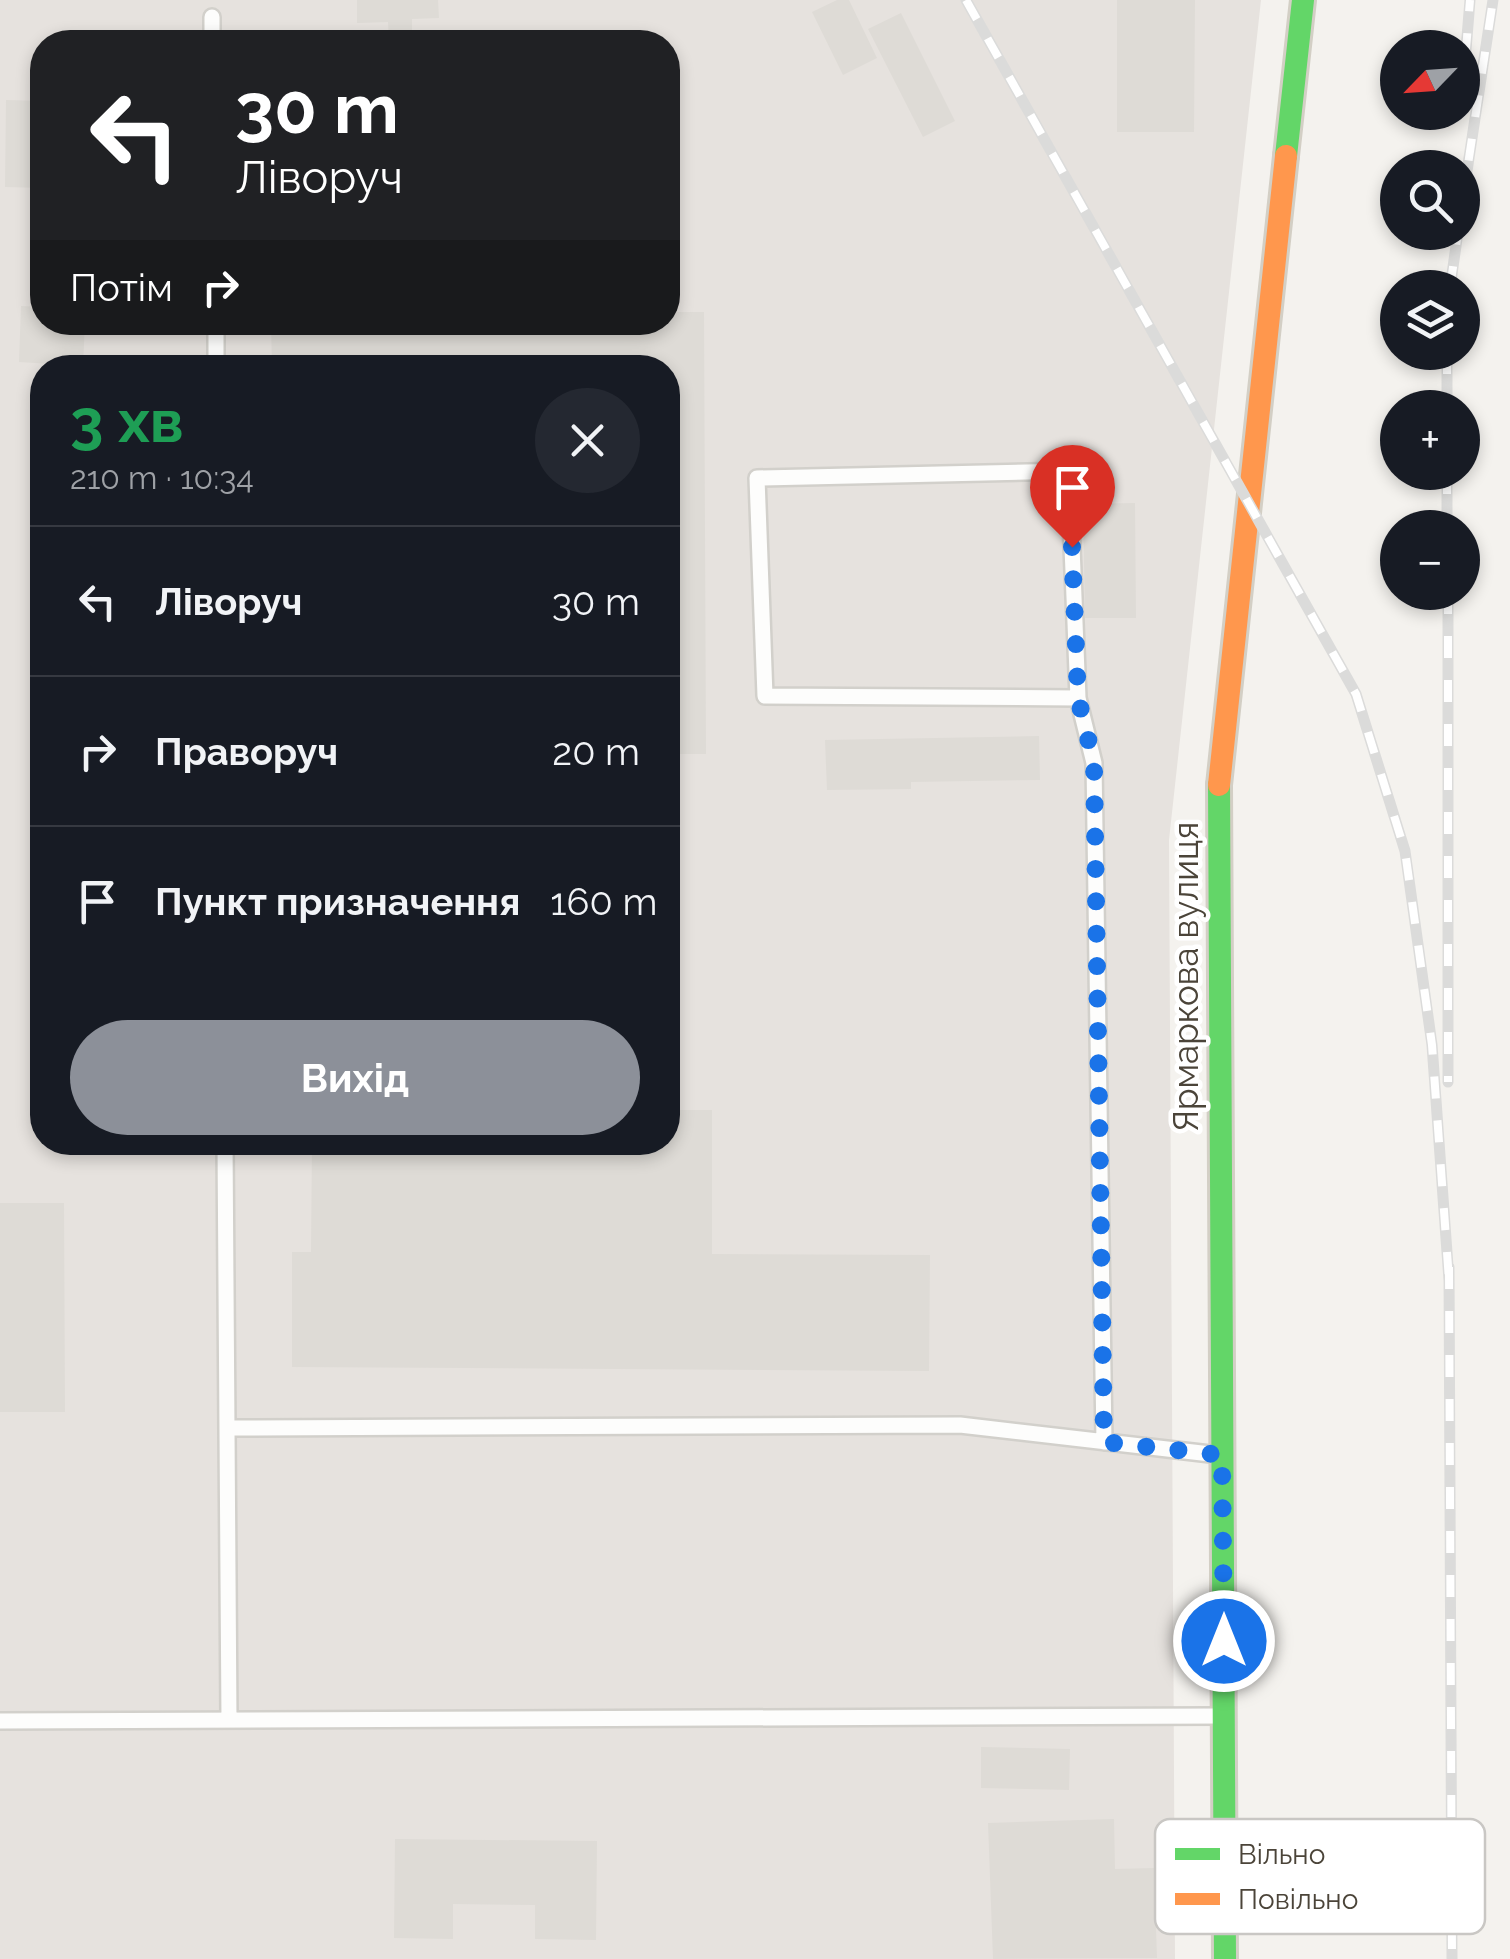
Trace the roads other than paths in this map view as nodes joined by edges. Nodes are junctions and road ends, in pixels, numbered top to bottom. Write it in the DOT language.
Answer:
graph roads {
  1 [pos="1303,0"];
  2 [pos="212,17"];
  3 [pos="212,30"];
  4 [pos="1078,698"];
  5 [pos="224,1155"];
  6 [pos="228,1428"];
  7 [pos="1104,1442"];
  8 [pos="1222,1455"];
  9 [pos="1224,1716"];
  10 [pos="229,1720"];
  11 [pos="0,1721"];
  12 [pos="1224,1819"];
  13 [pos="1225,1934"];
  14 [pos="1225,1959"];
  1 -- 8 [label="street, Ярмаркова вулиця"];
  2 -- 3 [label="lane"];
  4 -- 4 [label="lane"];
  4 -- 7 [label="lane"];
  5 -- 6 [label="lane"];
  6 -- 7 [label="lane"];
  6 -- 10 [label="lane"];
  7 -- 8 [label="lane"];
  8 -- 9 [label="street, Ярмаркова вулиця"];
  9 -- 10 [label="lane"];
  9 -- 12 [label="street, Ярмаркова вулиця"];
  10 -- 11 [label="lane"];
  13 -- 14 [label="street, Ярмаркова вулиця"];
}
